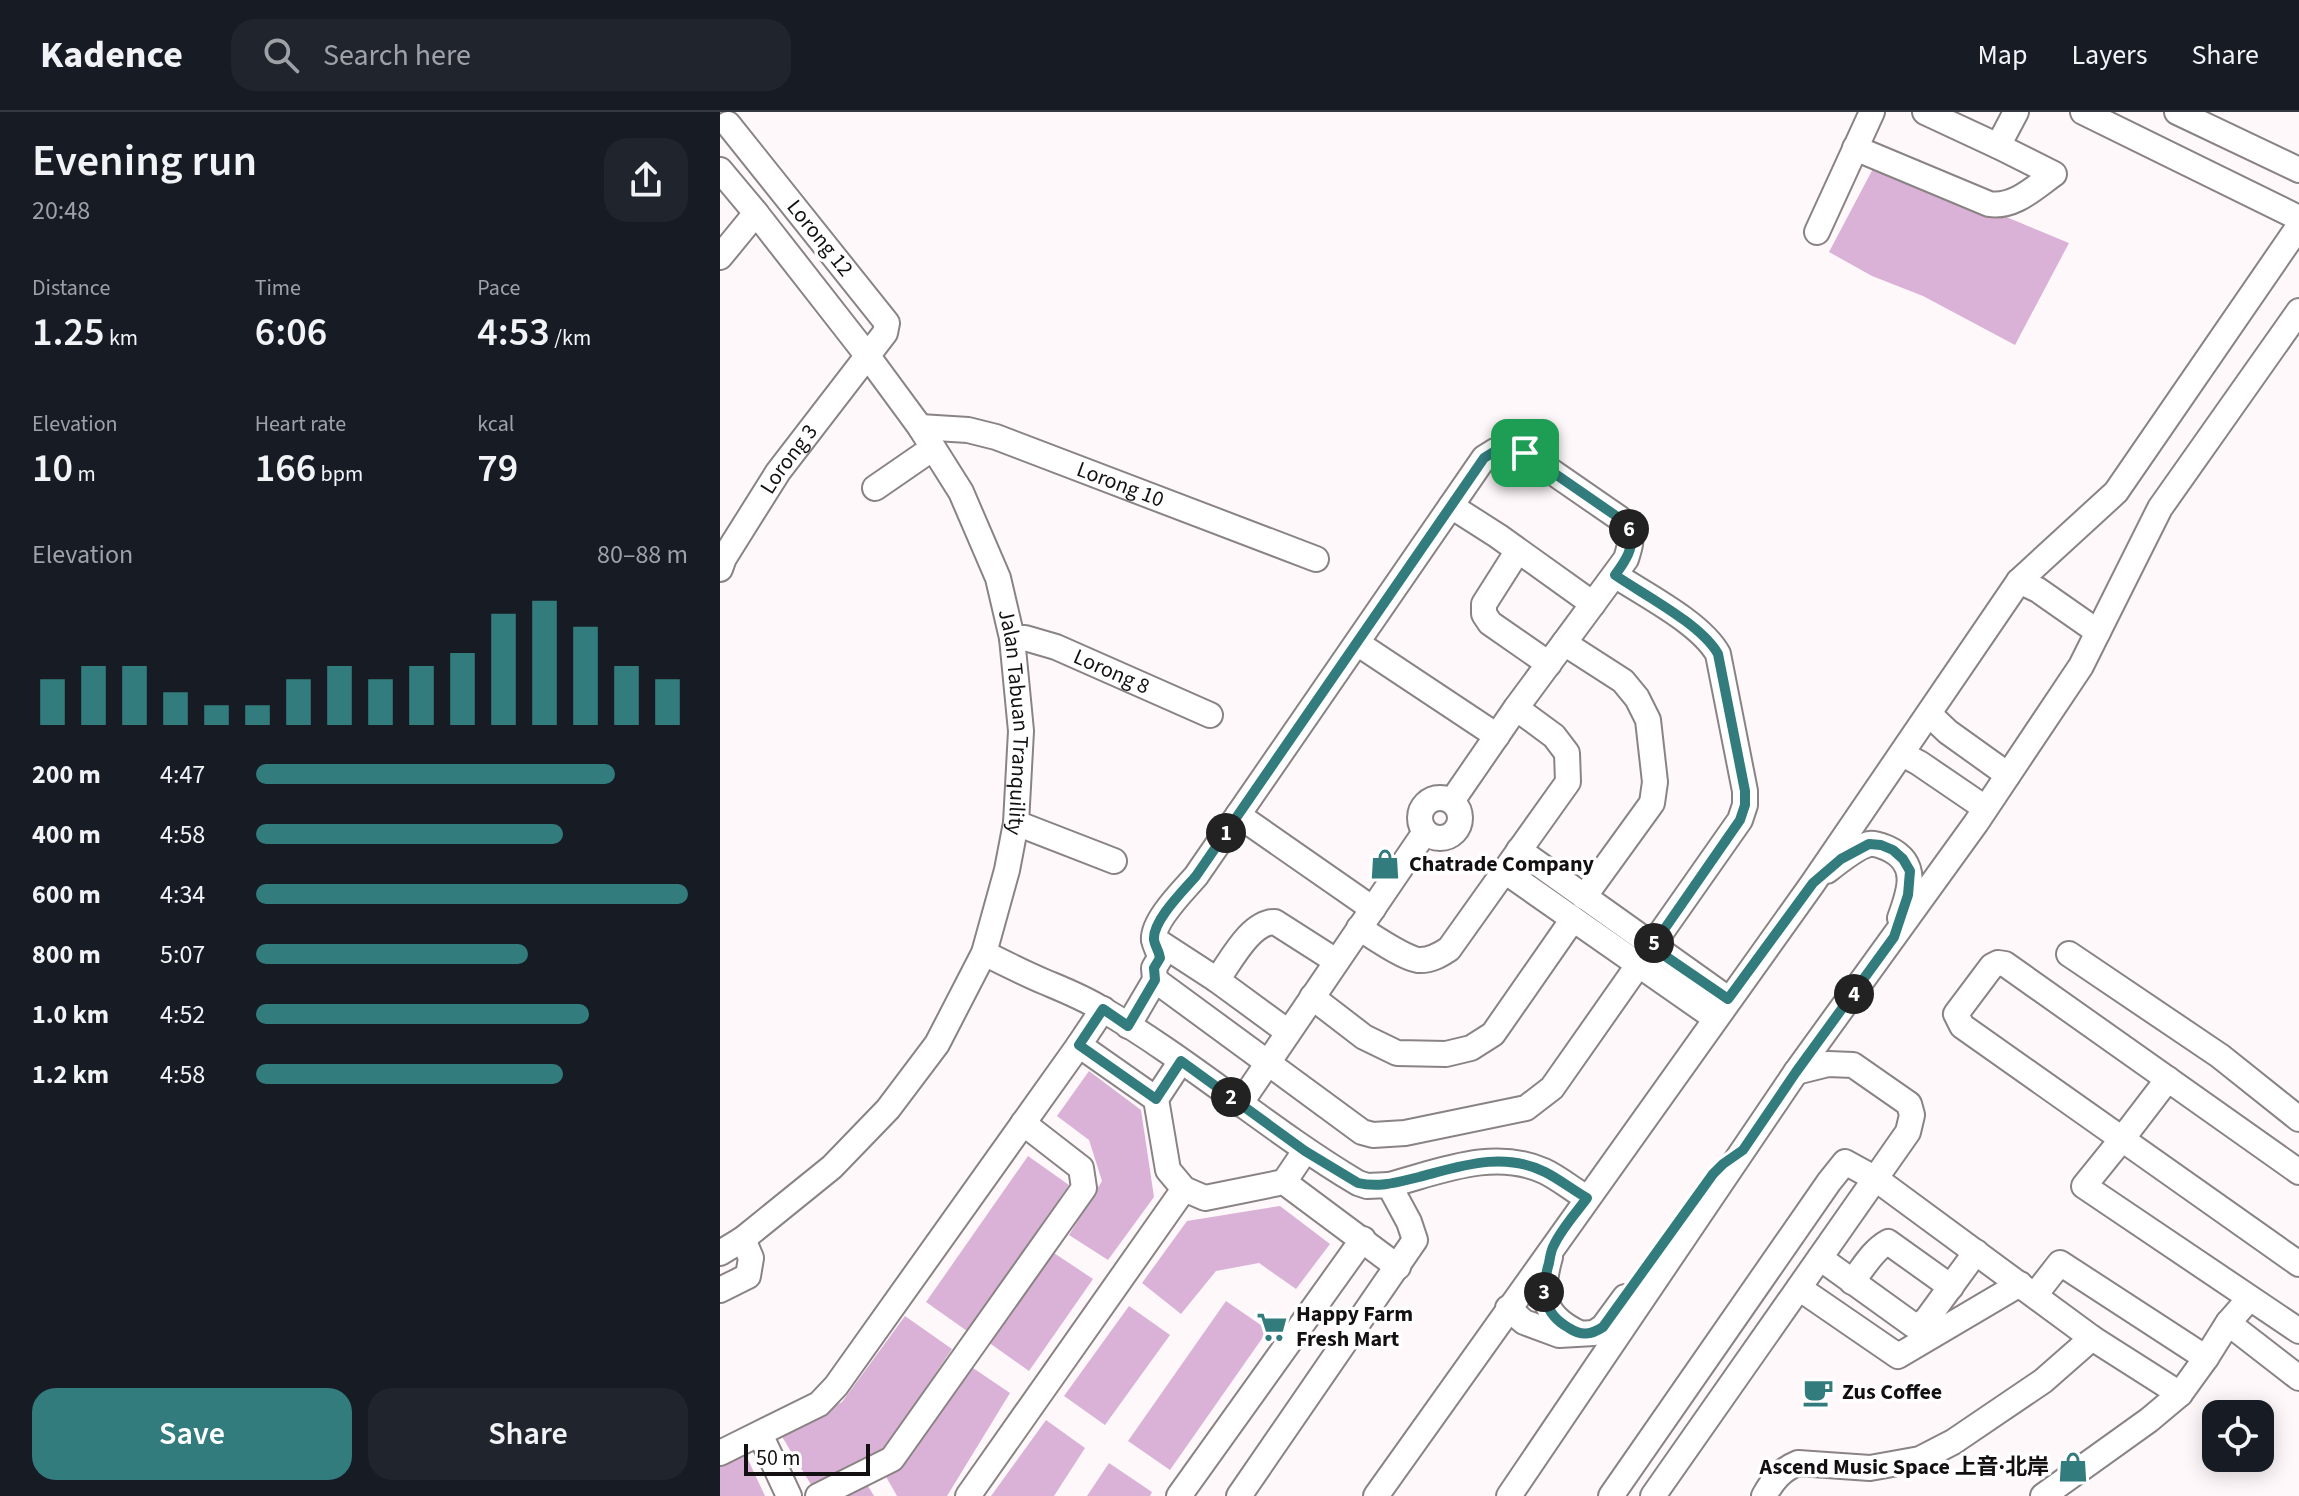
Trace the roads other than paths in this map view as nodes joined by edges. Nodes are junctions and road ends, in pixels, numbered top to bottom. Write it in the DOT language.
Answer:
graph roads {
  1 [pos="1872,112"];
  2 [pos="1925,112"];
  3 [pos="2016,112"];
  4 [pos="2083,112"];
  5 [pos="2177,112"];
  6 [pos="728,124"];
  7 [pos="1998,146"];
  8 [pos="1855,148"];
  9 [pos="720,170"];
  10 [pos="2299,170"];
  11 [pos="756,213"];
  12 [pos="2299,218"];
  13 [pos="2299,226"];
  14 [pos="1817,232"];
  15 [pos="720,257"];
  16 [pos="2299,311"];
  17 [pos="867,355"];
  18 [pos="927,438"];
  19 [pos="875,488"];
  20 [pos="1451,506"];
  21 [pos="1517,552"];
  22 [pos="1316,559"];
  23 [pos="720,569"];
  24 [pos="1615,575"];
  25 [pos="2019,581"];
  26 [pos="1593,604"];
  27 [pos="2098,632"];
  28 [pos="1012,638"];
  29 [pos="1357,643"];
  30 [pos="1564,643"];
  31 [pos="1549,664"];
  32 [pos="1516,708"];
  33 [pos="1929,714"];
  34 [pos="1210,715"];
  35 [pos="1497,736"];
  36 [pos="1902,754"];
  37 [pos="2008,775"];
  38 [pos="1985,808"];
  39 [pos="1238,815"];
  40 [pos="1016,823"];
  41 [pos="1519,850"];
  42 [pos="1114,861"];
  43 [pos="1506,872"];
  44 [pos="1813,883"];
  45 [pos="1579,908"];
  46 [pos="1366,918"];
  47 [pos="1894,937"];
  48 [pos="1154,939"];
  49 [pos="984,953"];
  50 [pos="2069,954"];
  51 [pos="1646,956"];
  52 [pos="1336,961"];
  53 [pos="1155,980"];
  54 [pos="1217,980"];
  55 [pos="1312,997"];
  56 [pos="1103,1009"];
  57 [pos="1722,1009"];
  58 [pos="1128,1026"];
  59 [pos="1288,1032"];
  60 [pos="1079,1045"];
  61 [pos="1181,1061"];
  62 [pos="1268,1061"];
  63 [pos="1796,1072"];
  64 [pos="2168,1079"];
  65 [pos="1156,1099"];
  66 [pos="1240,1104"];
  67 [pos="2299,1119"];
  68 [pos="1023,1123"];
  69 [pos="2122,1139"];
  70 [pos="1743,1150"];
  71 [pos="1305,1151"];
  72 [pos="2299,1172"];
  73 [pos="1876,1179"];
  74 [pos="1284,1182"];
  75 [pos="1389,1185"];
  76 [pos="1184,1189"];
  77 [pos="1587,1198"];
  78 [pos="743,1239"];
  79 [pos="1363,1239"];
  80 [pos="1553,1245"];
  81 [pos="1976,1252"];
  82 [pos="720,1253"];
  83 [pos="1820,1258"];
  84 [pos="2299,1264"];
  85 [pos="1398,1267"];
  86 [pos="1852,1282"];
  87 [pos="1951,1287"];
  88 [pos="1799,1288"];
  89 [pos="2027,1289"];
  90 [pos="720,1290"];
  91 [pos="2249,1299"];
  92 [pos="1508,1308"];
  93 [pos="2228,1323"];
  94 [pos="2299,1331"];
  95 [pos="1579,1334"];
  96 [pos="2092,1338"];
  97 [pos="2206,1358"];
  98 [pos="2278,1360"];
  99 [pos="2299,1378"];
  100 [pos="2180,1394"];
  101 [pos="760,1434"];
  102 [pos="1652,1438"];
  103 [pos="720,1453"];
  104 [pos="1680,1458"];
  105 [pos="789,1496"];
  106 [pos="818,1496"];
  107 [pos="968,1496"];
  108 [pos="1179,1496"];
  109 [pos="1239,1496"];
  110 [pos="1376,1496"];
  111 [pos="1509,1496"];
  112 [pos="1611,1496"];
  113 [pos="1653,1496"];
  114 [pos="1764,1496"];
  115 [pos="2043,1496"];
  1 -- 8 [label="street"];
  2 -- 7 [label="street"];
  3 -- 7 [label="street"];
  4 -- 12 [label="street"];
  5 -- 10 [label="street"];
  6 -- 17 [label="street, Lorong 12"];
  7 -- 8 [label="street"];
  8 -- 14 [label="street"];
  9 -- 11 [label="street, Jalan Tabuan Tranquility"];
  11 -- 15 [label="street"];
  11 -- 17 [label="street, Jalan Tabuan Tranquility"];
  13 -- 25 [label="street"];
  16 -- 27 [label="street"];
  17 -- 18 [label="street, Jalan Tabuan Tranquility"];
  17 -- 23 [label="street, Lorong 3"];
  18 -- 19 [label="street"];
  18 -- 22 [label="street, Lorong 10"];
  18 -- 28 [label="street, Jalan Tabuan Tranquility"];
  20 -- 21 [label="street"];
  20 -- 24 [label="street"];
  20 -- 29 [label="street"];
  21 -- 26 [label="street"];
  21 -- 31 [label="street"];
  24 -- 26 [label="street"];
  24 -- 51 [label="street"];
  25 -- 27 [label="street"];
  25 -- 33 [label="street"];
  26 -- 30 [label="street"];
  27 -- 37 [label="street"];
  28 -- 34 [label="street, Lorong 8"];
  28 -- 40 [label="street, Jalan Tabuan Tranquility"];
  29 -- 35 [label="street"];
  29 -- 39 [label="street"];
  30 -- 31 [label="street"];
  30 -- 45 [label="street"];
  31 -- 32 [label="street"];
  32 -- 35 [label="street"];
  32 -- 41 [label="street"];
  33 -- 36 [label="street"];
  33 -- 37 [label="street"];
  35 -- 46 [label="street"];
  36 -- 38 [label="street"];
  36 -- 44 [label="street"];
  37 -- 38 [label="street"];
  38 -- 47 [label="street"];
  39 -- 46 [label="street"];
  39 -- 48 [label="street"];
  40 -- 42 [label="street"];
  40 -- 49 [label="street, Jalan Tabuan Tranquility"];
  41 -- 43 [label="street"];
  41 -- 45 [label="street"];
  43 -- 45 [label="street"];
  43 -- 46 [label="street"];
  44 -- 47 [label="street"];
  44 -- 57 [label="street"];
  45 -- 51 [label="street"];
  45 -- 55 [label="street"];
  46 -- 52 [label="street"];
  47 -- 63 [label="street"];
  48 -- 53 [label="street"];
  48 -- 54 [label="street"];
  49 -- 56 [label="street"];
  49 -- 78 [label="street, Jalan Tabuan Tranquility"];
  50 -- 67 [label="street"];
  51 -- 57 [label="street"];
  51 -- 62 [label="street"];
  52 -- 54 [label="street"];
  52 -- 55 [label="street"];
  53 -- 58 [label="street"];
  53 -- 62 [label="street"];
  54 -- 59 [label="street"];
  55 -- 59 [label="street"];
  56 -- 58 [label="street"];
  56 -- 60 [label="street"];
  57 -- 77 [label="street"];
  58 -- 61 [label="street"];
  59 -- 62 [label="street"];
  60 -- 65 [label="street"];
  60 -- 68 [label="street"];
  61 -- 65 [label="street"];
  61 -- 66 [label="street"];
  62 -- 66 [label="street"];
  63 -- 70 [label="street"];
  63 -- 73 [label="street"];
  64 -- 69 [label="street"];
  64 -- 69 [label="street"];
  64 -- 72 [label="street"];
  65 -- 76 [label="street"];
  66 -- 71 [label="street"];
  68 -- 101 [label="street"];
  68 -- 106 [label="street"];
  69 -- 84 [label="street"];
  69 -- 91 [label="street"];
  70 -- 95 [label="street"];
  70 -- 111 [label="street"];
  71 -- 74 [label="street"];
  71 -- 75 [label="street"];
  73 -- 81 [label="street"];
  73 -- 83 [label="street"];
  73 -- 102 [label="street"];
  74 -- 76 [label="street"];
  74 -- 79 [label="street"];
  75 -- 77 [label="street"];
  75 -- 85 [label="street"];
  76 -- 107 [label="street"];
  77 -- 80 [label="street"];
  78 -- 82 [label="street, Jalan Tabuan Tranquility"];
  78 -- 90 [label="street"];
  79 -- 85 [label="street"];
  79 -- 108 [label="street"];
  80 -- 92 [label="street"];
  80 -- 95 [label="street"];
  81 -- 87 [label="street"];
  81 -- 89 [label="street"];
  83 -- 86 [label="street"];
  83 -- 88 [label="street"];
  85 -- 109 [label="street"];
  86 -- 87 [label="street"];
  86 -- 87 [label="street"];
  88 -- 89 [label="street"];
  88 -- 104 [label="street"];
  89 -- 96 [label="street"];
  89 -- 97 [label="street"];
  91 -- 93 [label="street"];
  91 -- 94 [label="street"];
  92 -- 95 [label="street"];
  92 -- 110 [label="street"];
  93 -- 97 [label="street"];
  93 -- 98 [label="street"];
  94 -- 98 [label="street"];
  96 -- 100 [label="street"];
  96 -- 114 [label="street"];
  97 -- 100 [label="street"];
  98 -- 99 [label="street"];
  100 -- 115 [label="street"];
  101 -- 103 [label="street"];
  101 -- 105 [label="street"];
  102 -- 104 [label="street"];
  102 -- 112 [label="street"];
  104 -- 113 [label="street"];
}
